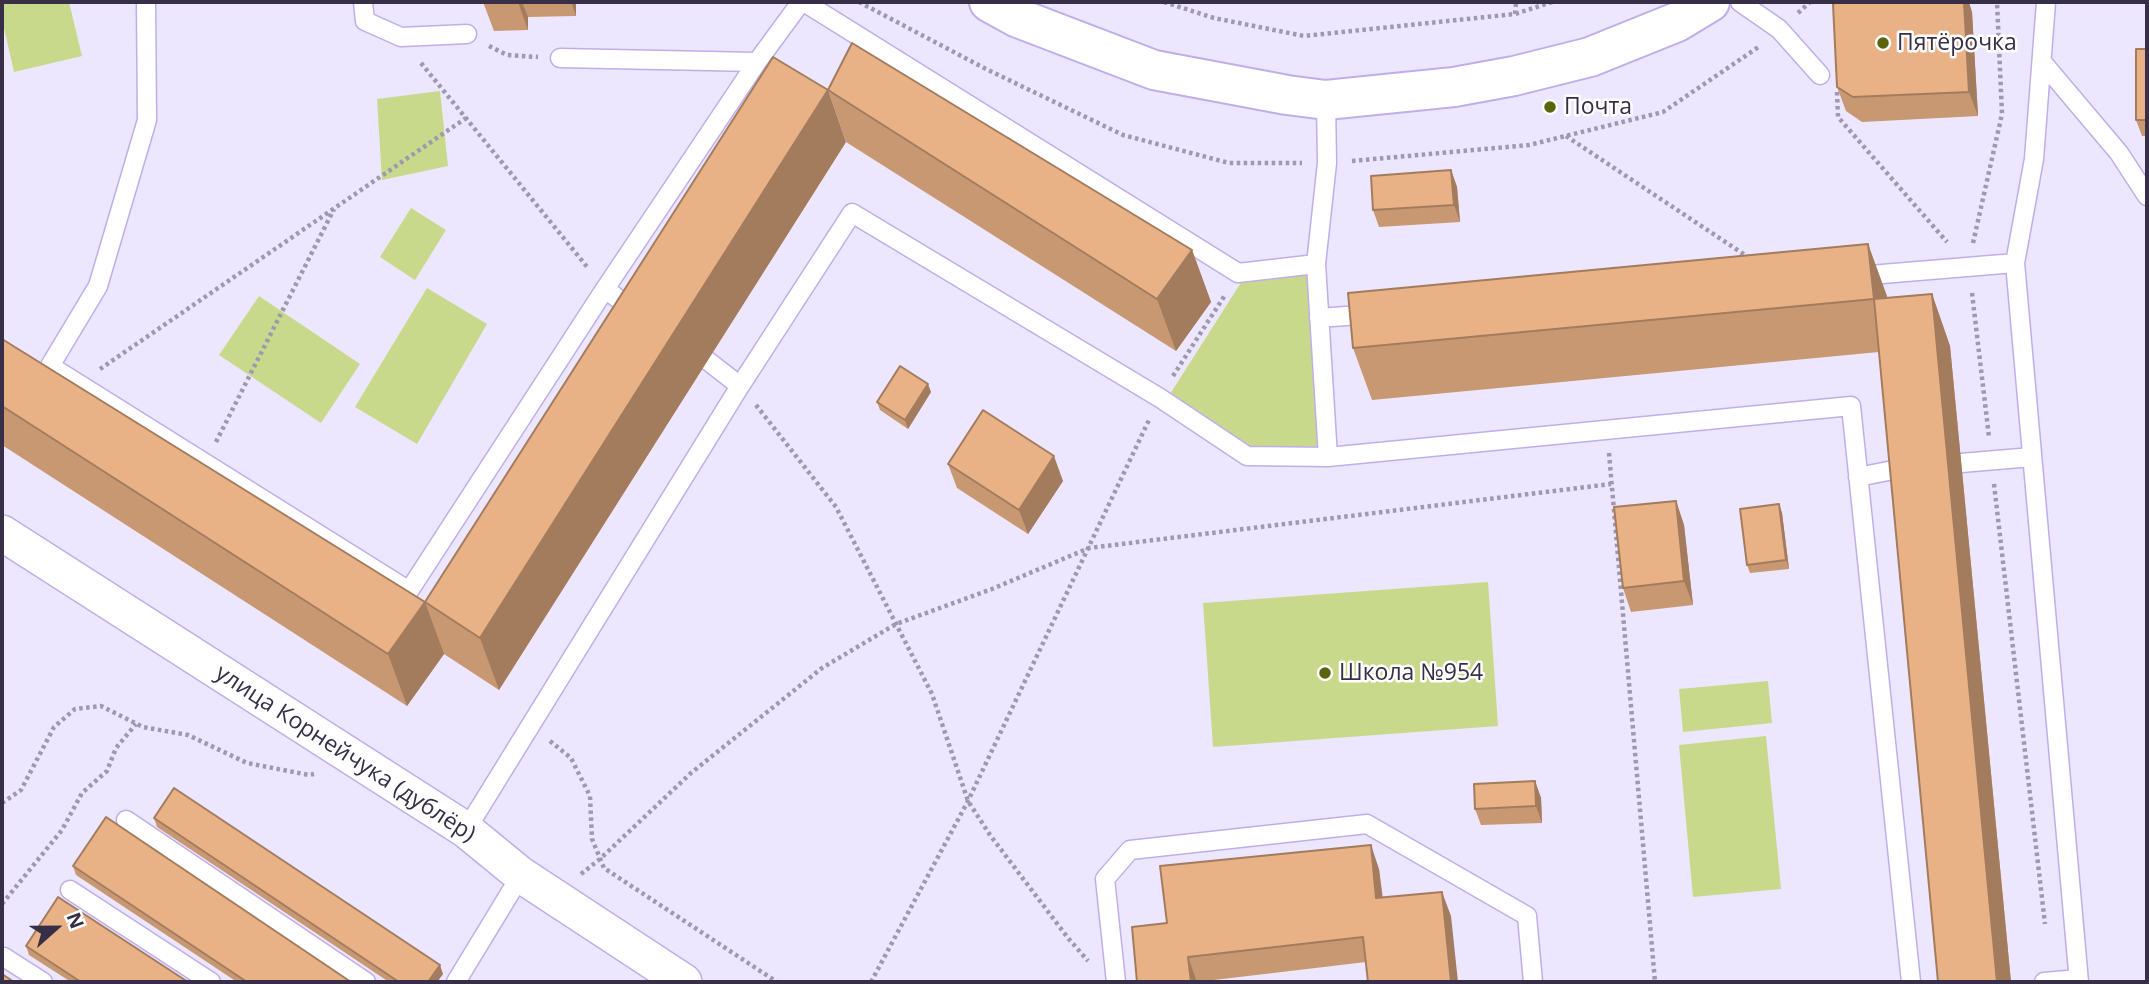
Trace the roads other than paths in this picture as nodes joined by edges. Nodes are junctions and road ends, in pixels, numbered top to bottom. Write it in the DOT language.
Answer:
graph roads {
  1 [pos="146,2"];
  2 [pos="363,2"];
  3 [pos="803,2"];
  4 [pos="989,2"];
  5 [pos="1710,2"];
  6 [pos="1740,2"];
  7 [pos="2046,2"];
  8 [pos="467,34"];
  9 [pos="561,58"];
  10 [pos="757,62"];
  11 [pos="2043,63"];
  12 [pos="1820,75"];
  13 [pos="1326,100"];
  14 [pos="2147,196"];
  15 [pos="2015,263"];
  16 [pos="1315,264"];
  17 [pos="1837,277"];
  18 [pos="605,289"];
  19 [pos="1391,312"];
  20 [pos="1319,318"];
  21 [pos="654,325"];
  22 [pos="708,360"];
  23 [pos="740,386"];
  24 [pos="1328,457"];
  25 [pos="2032,457"];
  26 [pos="1961,463"];
  27 [pos="1903,468"];
  28 [pos="1858,477"];
  29 [pos="2,533"];
  30 [pos="126,820"];
  31 [pos="466,830"];
  32 [pos="521,875"];
  33 [pos="70,890"];
  34 [pos="4,957"];
  35 [pos="2079,980"];
  36 [pos="43,982"];
  37 [pos="211,982"];
  38 [pos="366,982"];
  39 [pos="456,982"];
  40 [pos="684,982"];
  41 [pos="1116,982"];
  42 [pos="1533,982"];
  43 [pos="1911,982"];
  44 [pos="2045,982"];
  1 -- 18 [label="lane"];
  2 -- 8 [label="lane"];
  3 -- 10 [label="lane"];
  3 -- 16 [label="lane"];
  4 -- 13 [label="street"];
  5 -- 13 [label="street"];
  6 -- 12 [label="lane"];
  7 -- 11 [label="lane"];
  9 -- 10 [label="lane"];
  10 -- 18 [label="lane"];
  11 -- 14 [label="lane"];
  11 -- 15 [label="lane"];
  13 -- 16 [label="lane"];
  15 -- 17 [label="lane"];
  15 -- 25 [label="lane"];
  16 -- 20 [label="lane"];
  18 -- 21 [label="lane"];
  19 -- 20 [label="lane"];
  20 -- 24 [label="lane"];
  22 -- 23 [label="lane"];
  23 -- 24 [label="lane"];
  23 -- 31 [label="lane"];
  24 -- 28 [label="lane"];
  25 -- 26 [label="lane"];
  25 -- 35 [label="lane"];
  27 -- 28 [label="lane"];
  28 -- 43 [label="lane"];
  29 -- 31 [label="street, улица Корнейчука (дублёр)"];
  30 -- 38 [label="lane"];
  31 -- 32 [label="street, улица Корнейчука (дублёр)"];
  32 -- 39 [label="lane"];
  32 -- 40 [label="street, улица Корнейчука (дублёр)"];
  33 -- 37 [label="lane"];
  34 -- 36 [label="lane"];
  35 -- 44 [label="lane"];
  41 -- 42 [label="lane"];
}
